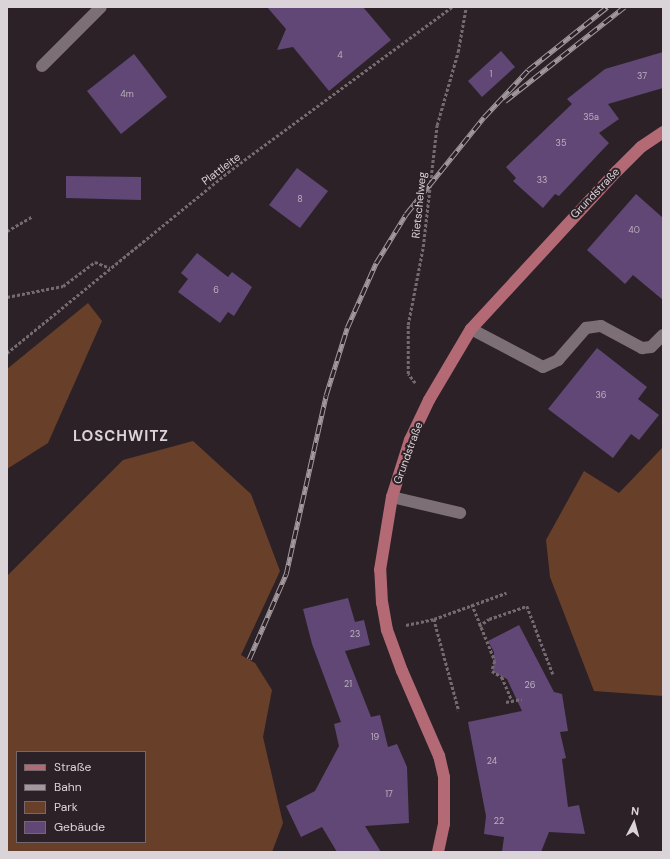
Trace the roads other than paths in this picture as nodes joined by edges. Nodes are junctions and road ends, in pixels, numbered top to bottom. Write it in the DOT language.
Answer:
graph roads {
  1 [pos="101,7"];
  2 [pos="42,66"];
  3 [pos="663,132"];
  4 [pos="471,329"];
  5 [pos="663,335"];
  6 [pos="392,497"];
  7 [pos="460,513"];
  8 [pos="438,852"];
  1 -- 2 [label="street"];
  3 -- 4 [label="main road, Grundstraße"];
  4 -- 5 [label="street"];
  4 -- 6 [label="main road, Grundstraße"];
  6 -- 7 [label="street"];
  6 -- 8 [label="main road, Grundstraße"];
}
